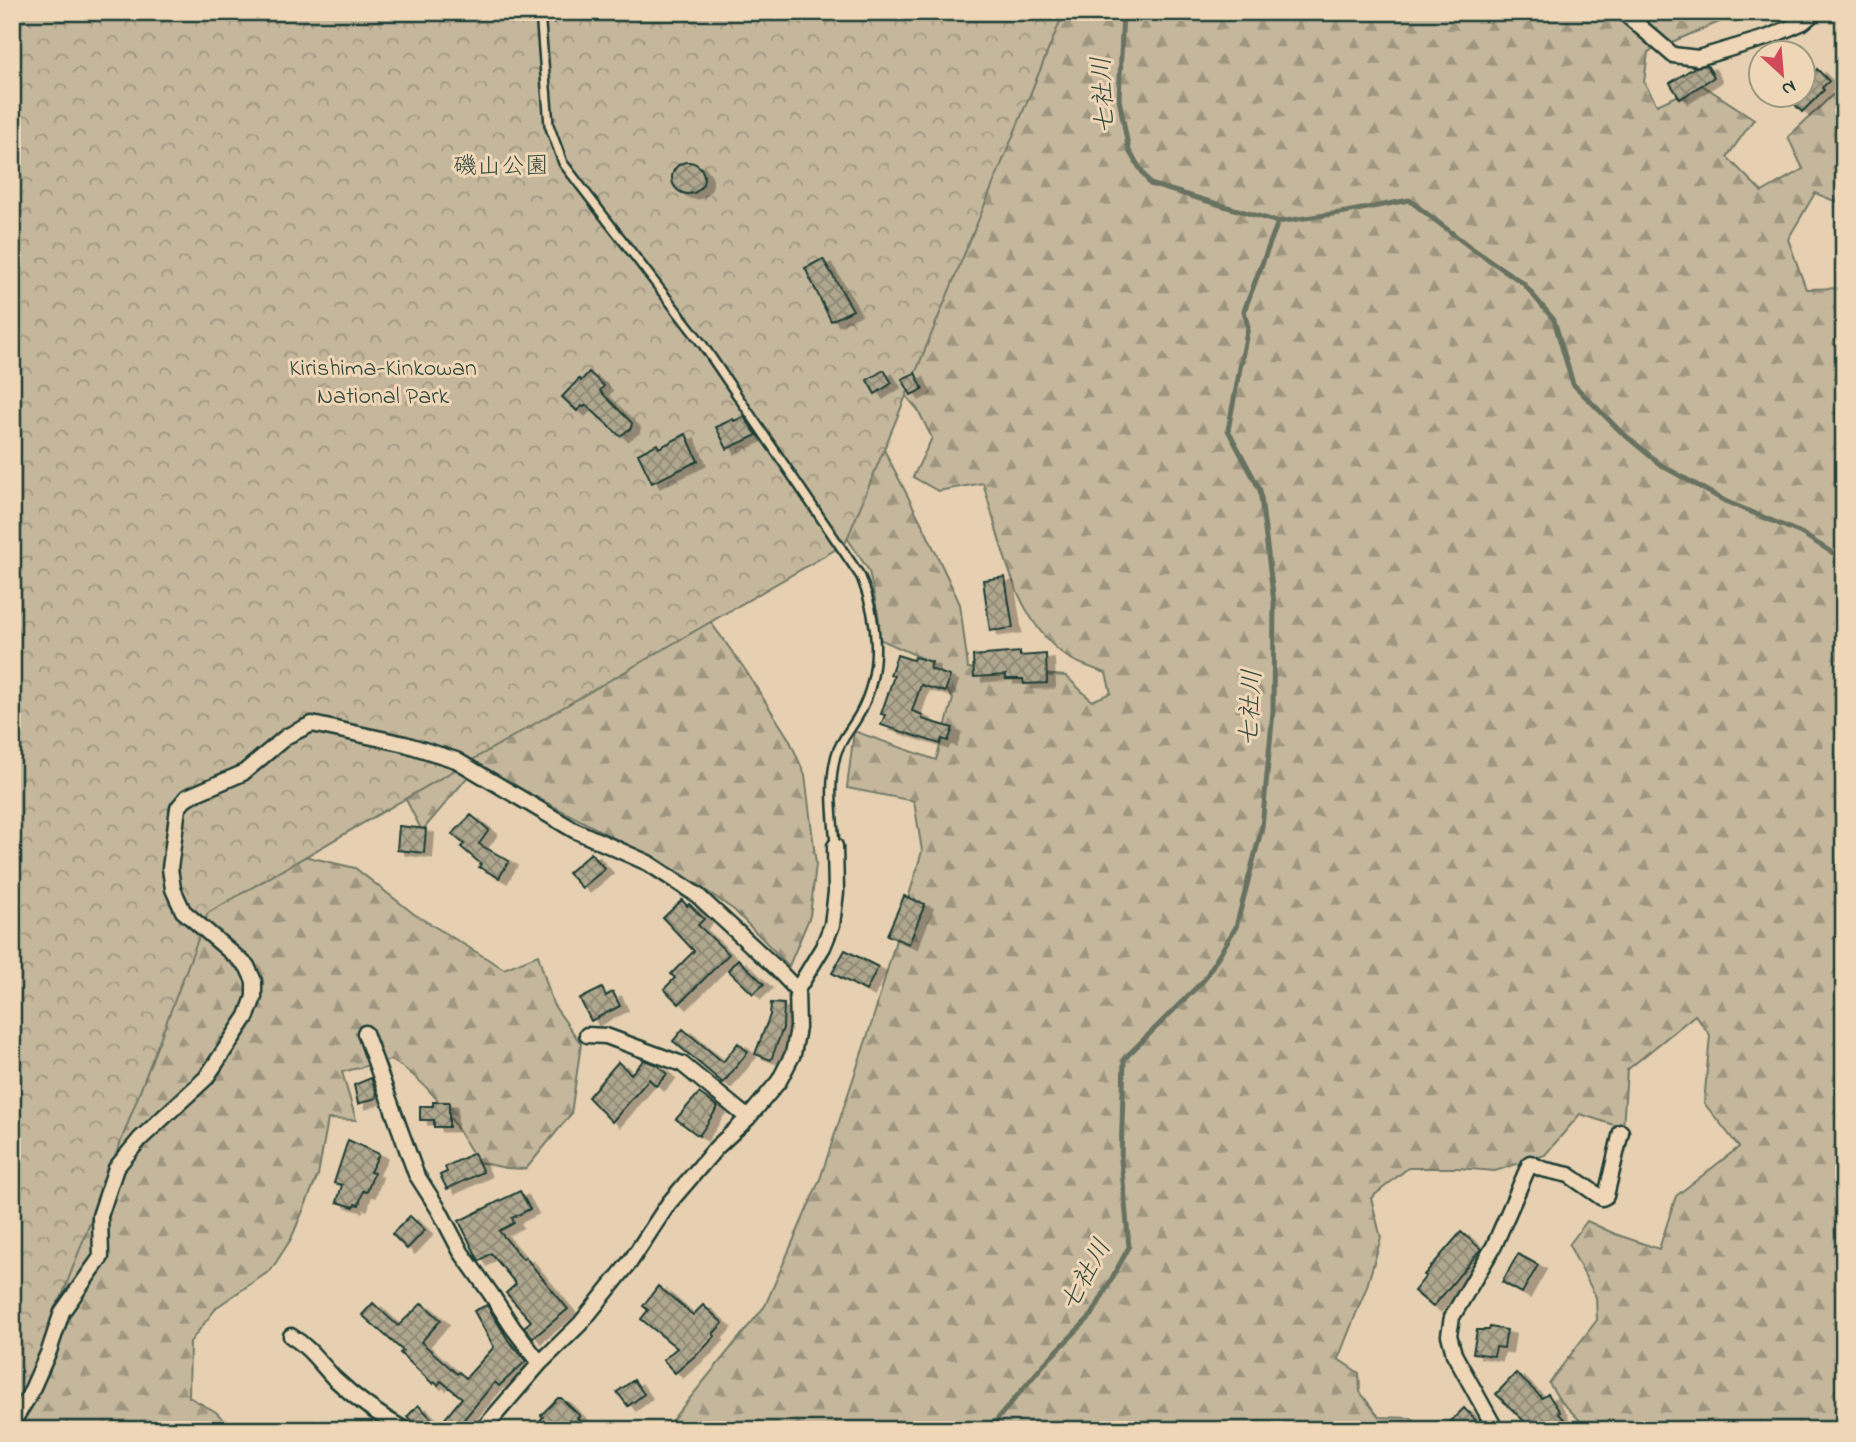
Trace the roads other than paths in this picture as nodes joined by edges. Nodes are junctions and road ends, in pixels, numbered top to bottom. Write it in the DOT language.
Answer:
graph roads {
  1 [pos="540,12"];
  2 [pos="1623,12"];
  3 [pos="1815,12"];
  4 [pos="835,846"];
  5 [pos="797,990"];
  6 [pos="365,1033"];
  7 [pos="587,1035"];
  8 [pos="748,1118"];
  9 [pos="1621,1132"];
  10 [pos="291,1336"];
  11 [pos="540,1363"];
  12 [pos="12,1423"];
  13 [pos="405,1430"];
  14 [pos="482,1430"];
  15 [pos="1496,1430"];
  1 -- 4 [label="lane"];
  2 -- 3 [label="street"];
  4 -- 5 [label="street"];
  5 -- 8 [label="street"];
  5 -- 12 [label="street"];
  6 -- 11 [label="street"];
  7 -- 8 [label="street"];
  8 -- 11 [label="street"];
  9 -- 15 [label="street"];
  10 -- 13 [label="street"];
  11 -- 14 [label="street"];
}
